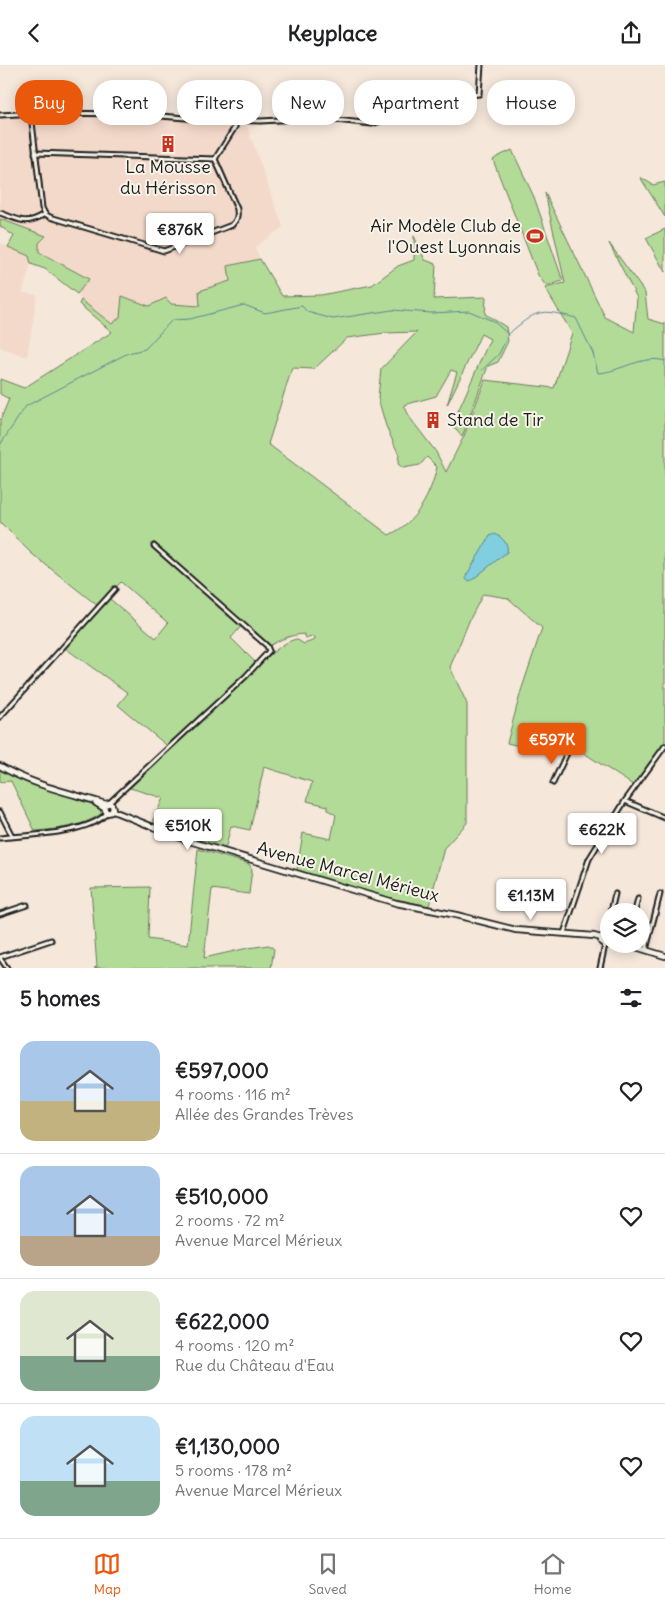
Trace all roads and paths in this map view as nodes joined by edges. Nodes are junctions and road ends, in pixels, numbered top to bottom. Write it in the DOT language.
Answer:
graph roads {
  1 [pos="480,65"];
  2 [pos="83,114"];
  3 [pos="0,115"];
  4 [pos="15,115"];
  5 [pos="177,116"];
  6 [pos="262,121"];
  7 [pos="32,125"];
  8 [pos="236,125"];
  9 [pos="35,153"];
  10 [pos="215,159"];
  11 [pos="0,213"];
  12 [pos="45,214"];
  13 [pos="154,546"];
  14 [pos="116,589"];
  15 [pos="0,717"];
  16 [pos="665,746"];
  17 [pos="567,753"];
  18 [pos="0,766"];
  19 [pos="553,783"];
  20 [pos="625,801"];
  21 [pos="109,807"];
  22 [pos="0,812"];
  23 [pos="665,818"];
  24 [pos="12,837"];
  25 [pos="0,838"];
  26 [pos="615,894"];
  27 [pos="660,894"];
  28 [pos="638,899"];
  29 [pos="613,903"];
  30 [pos="637,903"];
  31 [pos="27,905"];
  32 [pos="0,914"];
  33 [pos="564,933"];
  34 [pos="650,934"];
  35 [pos="600,938"];
  36 [pos="50,940"];
  37 [pos="650,951"];
  38 [pos="605,953"];
  39 [pos="665,956"];
  40 [pos="0,957"];
  41 [pos="7,968"];
  42 [pos="600,968"];
  1 -- 6 [label="street"];
  2 -- 5 [label="street"];
  3 -- 4 [label="street"];
  7 -- 9 [label="street"];
  8 -- 10 [label="street"];
  9 -- 10 [label="street"];
  9 -- 12 [label="street"];
  10 -- 12 [label="street"];
  11 -- 12 [label="street"];
  13 -- 21 [label="street"];
  14 -- 15 [label="street"];
  16 -- 20 [label="street"];
  17 -- 19 [label="street"];
  18 -- 21 [label="main road, Avenue Marcel Mérieux"];
  20 -- 23 [label="street"];
  20 -- 33 [label="street"];
  21 -- 24 [label="street"];
  21 -- 33 [label="main road, Avenue Marcel Mérieux"];
  22 -- 24 [label="street"];
  24 -- 25 [label="street"];
  26 -- 29 [label="street"];
  27 -- 34 [label="street"];
  28 -- 30 [label="street"];
  31 -- 32 [label="street"];
  33 -- 35 [label="main road, Avenue Marcel Mérieux"];
  36 -- 40 [label="street"];
  37 -- 39 [label="main road"];
  38 -- 42 [label="street"];
  40 -- 41 [label="street"];
}
